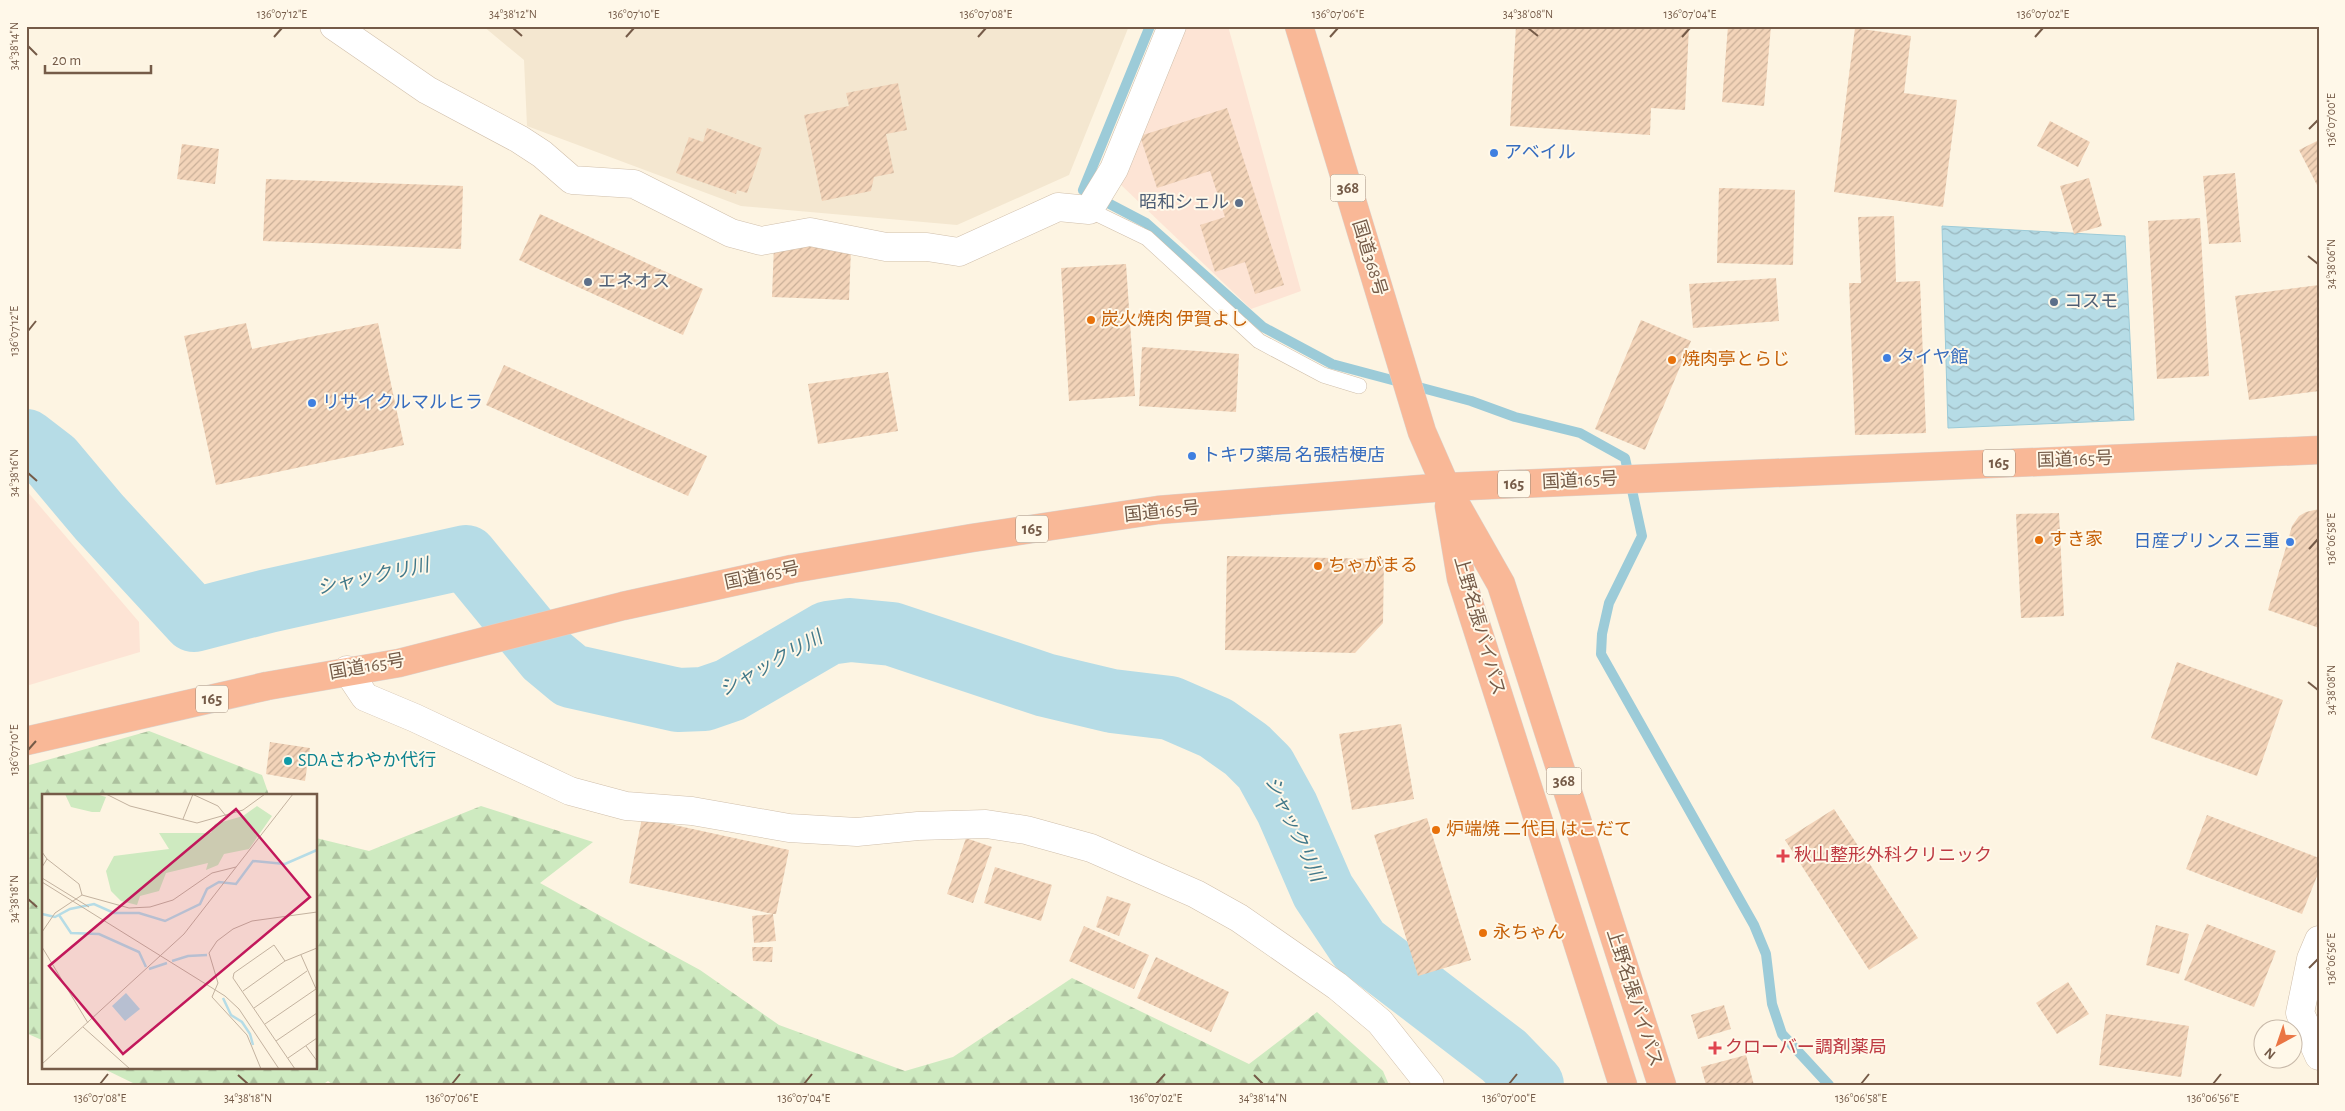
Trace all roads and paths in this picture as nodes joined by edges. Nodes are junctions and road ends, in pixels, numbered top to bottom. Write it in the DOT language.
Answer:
graph roads {
  1 [pos="334,26"];
  2 [pos="1172,26"];
  3 [pos="1299,26"];
  4 [pos="1091,207"];
  5 [pos="1359,386"];
  6 [pos="2319,450"];
  7 [pos="1446,487"];
  8 [pos="347,670"];
  9 [pos="26,741"];
  10 [pos="2319,940"];
  11 [pos="2319,1056"];
  12 [pos="1430,1085"];
  13 [pos="1623,1085"];
  14 [pos="1662,1085"];
  1 -- 4 [label="street"];
  2 -- 4 [label="street"];
  3 -- 7 [label="highway, 国道368号 / 368"];
  4 -- 5 [label="lane"];
  6 -- 7 [label="highway, 国道165号 / 165"];
  7 -- 8 [label="highway, 国道165号 / 165"];
  7 -- 13 [label="highway, 上野名張バイパス / 368"];
  7 -- 14 [label="highway, 上野名張バイパス / 368"];
  8 -- 9 [label="highway, 国道165号 / 165"];
  8 -- 12 [label="street"];
  10 -- 11 [label="street"];
}
